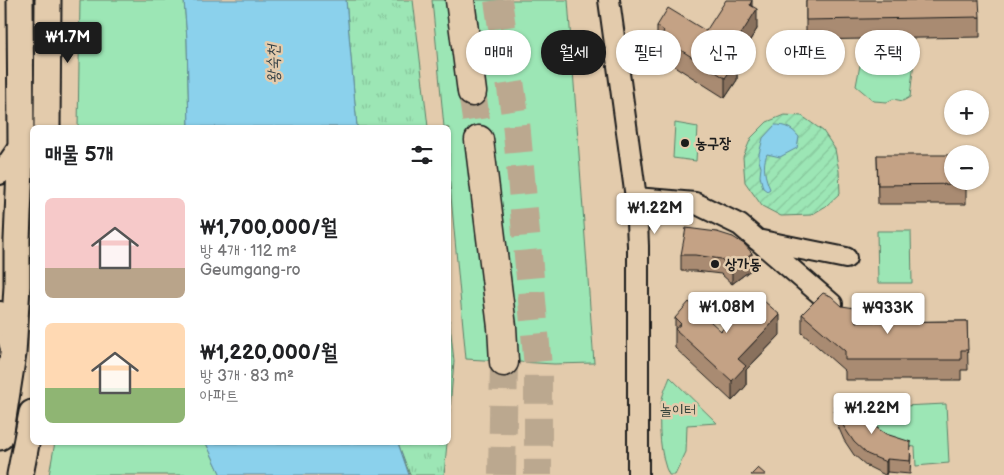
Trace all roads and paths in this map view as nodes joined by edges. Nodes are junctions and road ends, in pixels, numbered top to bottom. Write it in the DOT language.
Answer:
graph roads {
  1 [pos="20,0"];
  2 [pos="48,0"];
  3 [pos="460,0"];
  4 [pos="609,0"];
  5 [pos="472,92"];
  6 [pos="47,125"];
  7 [pos="479,140"];
  8 [pos="21,144"];
  9 [pos="0,174"];
  10 [pos="636,198"];
  11 [pos="756,240"];
  12 [pos="846,258"];
  13 [pos="832,304"];
  14 [pos="0,312"];
  15 [pos="13,354"];
  16 [pos="504,362"];
  17 [pos="30,423"];
  18 [pos="0,437"];
  19 [pos="20,475"];
  20 [pos="638,475"];
  1 -- 8 [label="main road"];
  2 -- 6 [label="main road"];
  3 -- 5 [label="highway"];
  4 -- 10 [label="street"];
  7 -- 16 [label="highway"];
  8 -- 9 [label="street"];
  8 -- 15 [label="main road"];
  10 -- 11 [label="street"];
  10 -- 20 [label="street"];
  11 -- 12 [label="street"];
  11 -- 13 [label="street"];
  14 -- 15 [label="street"];
  15 -- 18 [label="main road"];
  17 -- 19 [label="main road"];
}
